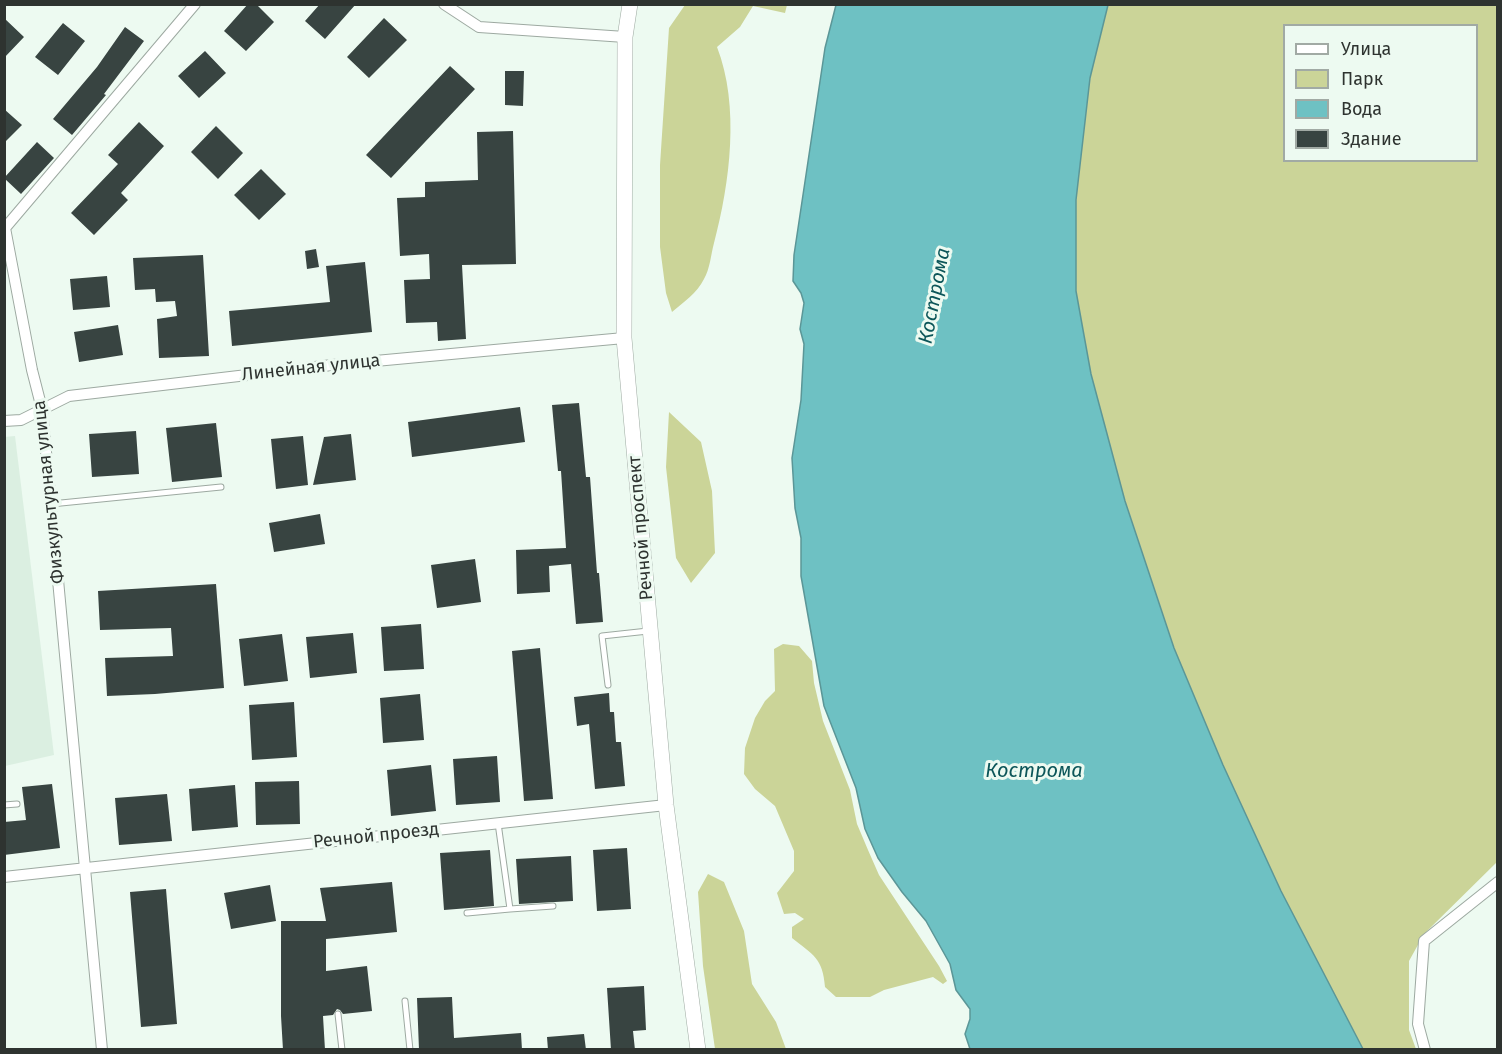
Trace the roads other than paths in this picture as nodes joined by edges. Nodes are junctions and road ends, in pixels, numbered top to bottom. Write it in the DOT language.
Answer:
graph roads {
  1 [pos="195,4"];
  2 [pos="444,4"];
  3 [pos="630,4"];
  4 [pos="625,37"];
  5 [pos="5,226"];
  6 [pos="624,338"];
  7 [pos="42,409"];
  8 [pos="4,421"];
  9 [pos="221,487"];
  10 [pos="51,504"];
  11 [pos="650,630"];
  12 [pos="608,685"];
  13 [pos="17,804"];
  14 [pos="666,804"];
  15 [pos="4,805"];
  16 [pos="498,823"];
  17 [pos="86,868"];
  18 [pos="4,877"];
  19 [pos="1497,882"];
  20 [pos="553,906"];
  21 [pos="510,909"];
  22 [pos="467,913"];
  23 [pos="405,1001"];
  24 [pos="338,1014"];
  25 [pos="102,1050"];
  26 [pos="342,1050"];
  27 [pos="410,1050"];
  28 [pos="698,1050"];
  29 [pos="1425,1050"];
  1 -- 5 [label="street, Физкультурная улица"];
  2 -- 4 [label="street"];
  3 -- 4 [label="street, Речной проспект"];
  4 -- 6 [label="street, Речной проспект"];
  5 -- 7 [label="street, Физкультурная улица"];
  6 -- 7 [label="street, Линейная улица"];
  6 -- 11 [label="street, Речной проспект"];
  7 -- 8 [label="street, Линейная улица"];
  7 -- 10 [label="street, Физкультурная улица"];
  9 -- 10 [label="lane"];
  10 -- 17 [label="street, Физкультурная улица"];
  11 -- 12 [label="lane"];
  11 -- 14 [label="street, Речной проспект"];
  13 -- 15 [label="lane"];
  14 -- 16 [label="street, Речной проезд"];
  14 -- 28 [label="street, Речной проспект"];
  16 -- 17 [label="street, Речной проезд"];
  16 -- 21 [label="lane"];
  17 -- 18 [label="street, Речной проезд"];
  17 -- 25 [label="street, Физкультурная улица"];
  19 -- 29 [label="street"];
  20 -- 21 [label="lane"];
  21 -- 22 [label="lane"];
  23 -- 27 [label="lane"];
  24 -- 26 [label="lane"];
}
